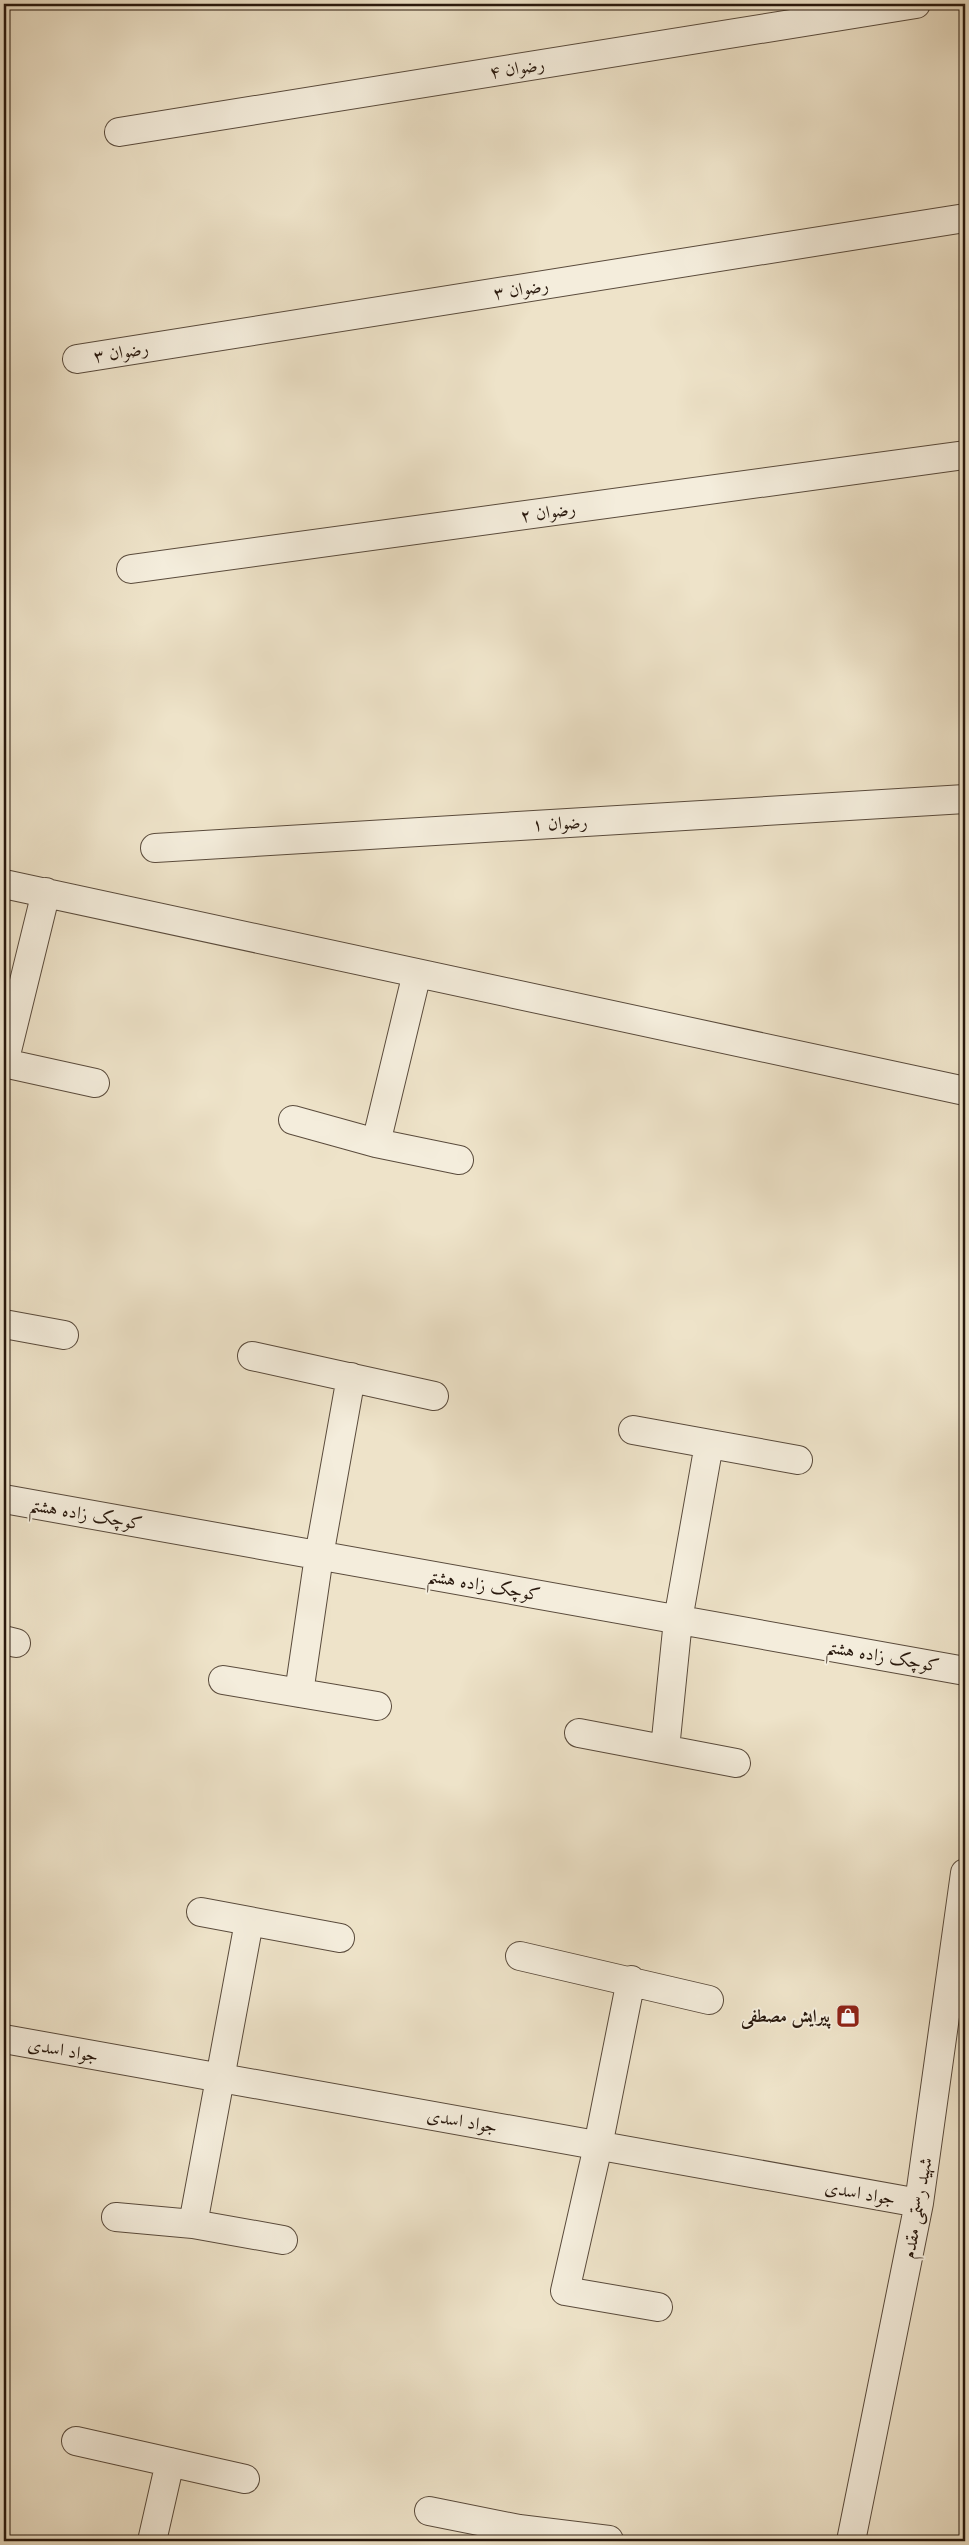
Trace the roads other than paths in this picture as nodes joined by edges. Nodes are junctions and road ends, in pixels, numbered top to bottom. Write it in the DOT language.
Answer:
graph roads {
  1 [pos="916,4"];
  2 [pos="119,132"];
  3 [pos="965,218"];
  4 [pos="77,359"];
  5 [pos="965,455"];
  6 [pos="130,568"];
  7 [pos="965,799"];
  8 [pos="155,848"];
  9 [pos="4,884"];
  10 [pos="46,892"];
  11 [pos="417,973"];
  12 [pos="4,1063"];
  13 [pos="95,1083"];
  14 [pos="965,1091"];
  15 [pos="293,1120"];
  16 [pos="376,1143"];
  17 [pos="459,1160"];
  18 [pos="4,1324"];
  19 [pos="64,1336"];
  20 [pos="252,1356"];
  21 [pos="351,1377"];
  22 [pos="434,1396"];
  23 [pos="633,1430"];
  24 [pos="709,1444"];
  25 [pos="798,1460"];
  26 [pos="4,1499"];
  27 [pos="319,1556"];
  28 [pos="678,1620"];
  29 [pos="965,1671"];
  30 [pos="223,1680"];
  31 [pos="299,1693"];
  32 [pos="377,1706"];
  33 [pos="579,1733"];
  34 [pos="665,1749"];
  35 [pos="736,1762"];
  36 [pos="964,1889"];
  37 [pos="201,1912"];
  38 [pos="249,1922"];
  39 [pos="340,1938"];
  40 [pos="520,1956"];
  41 [pos="631,1980"];
  42 [pos="709,2000"];
  43 [pos="4,2039"];
  44 [pos="220,2078"];
  45 [pos="598,2146"];
  46 [pos="919,2203"];
  47 [pos="116,2217"];
  48 [pos="193,2224"];
  49 [pos="283,2240"];
  50 [pos="658,2307"];
  51 [pos="76,2440"];
  52 [pos="170,2462"];
  53 [pos="245,2479"];
  54 [pos="428,2511"];
  55 [pos="519,2535"];
  56 [pos="609,2540"];
  57 [pos="152,2541"];
  58 [pos="851,2541"];
  1 -- 2 [label="street, رضوان ۴"];
  3 -- 4 [label="street, رضوان ۳"];
  5 -- 6 [label="street, رضوان ۲"];
  7 -- 8 [label="street, رضوان ۱"];
  9 -- 10 [label="street"];
  10 -- 11 [label="street"];
  10 -- 12 [label="street"];
  11 -- 14 [label="street"];
  11 -- 16 [label="street"];
  12 -- 13 [label="street"];
  15 -- 16 [label="street"];
  16 -- 17 [label="street"];
  18 -- 19 [label="street"];
  20 -- 21 [label="street"];
  21 -- 22 [label="street"];
  21 -- 27 [label="street"];
  23 -- 24 [label="street"];
  24 -- 25 [label="street"];
  24 -- 28 [label="street"];
  26 -- 27 [label="street, کوچک زاده هشتم"];
  27 -- 28 [label="street, کوچک زاده هشتم"];
  27 -- 31 [label="street"];
  28 -- 29 [label="street, کوچک زاده هشتم"];
  28 -- 34 [label="street"];
  30 -- 31 [label="street"];
  31 -- 32 [label="street"];
  33 -- 34 [label="street"];
  34 -- 35 [label="street"];
  36 -- 46 [label="street, شهید رستمی مقدم"];
  37 -- 38 [label="street"];
  38 -- 39 [label="street"];
  38 -- 44 [label="street"];
  40 -- 41 [label="street"];
  41 -- 42 [label="street"];
  41 -- 45 [label="street"];
  43 -- 44 [label="street, جواد اسدی"];
  44 -- 45 [label="street, جواد اسدی"];
  44 -- 48 [label="street"];
  45 -- 46 [label="street, جواد اسدی"];
  45 -- 50 [label="street"];
  46 -- 58 [label="street, شهید رستمی مقدم"];
  47 -- 48 [label="street"];
  48 -- 49 [label="street"];
  51 -- 52 [label="street"];
  52 -- 53 [label="street"];
  52 -- 57 [label="street"];
  54 -- 55 [label="street"];
  55 -- 56 [label="street"];
}
